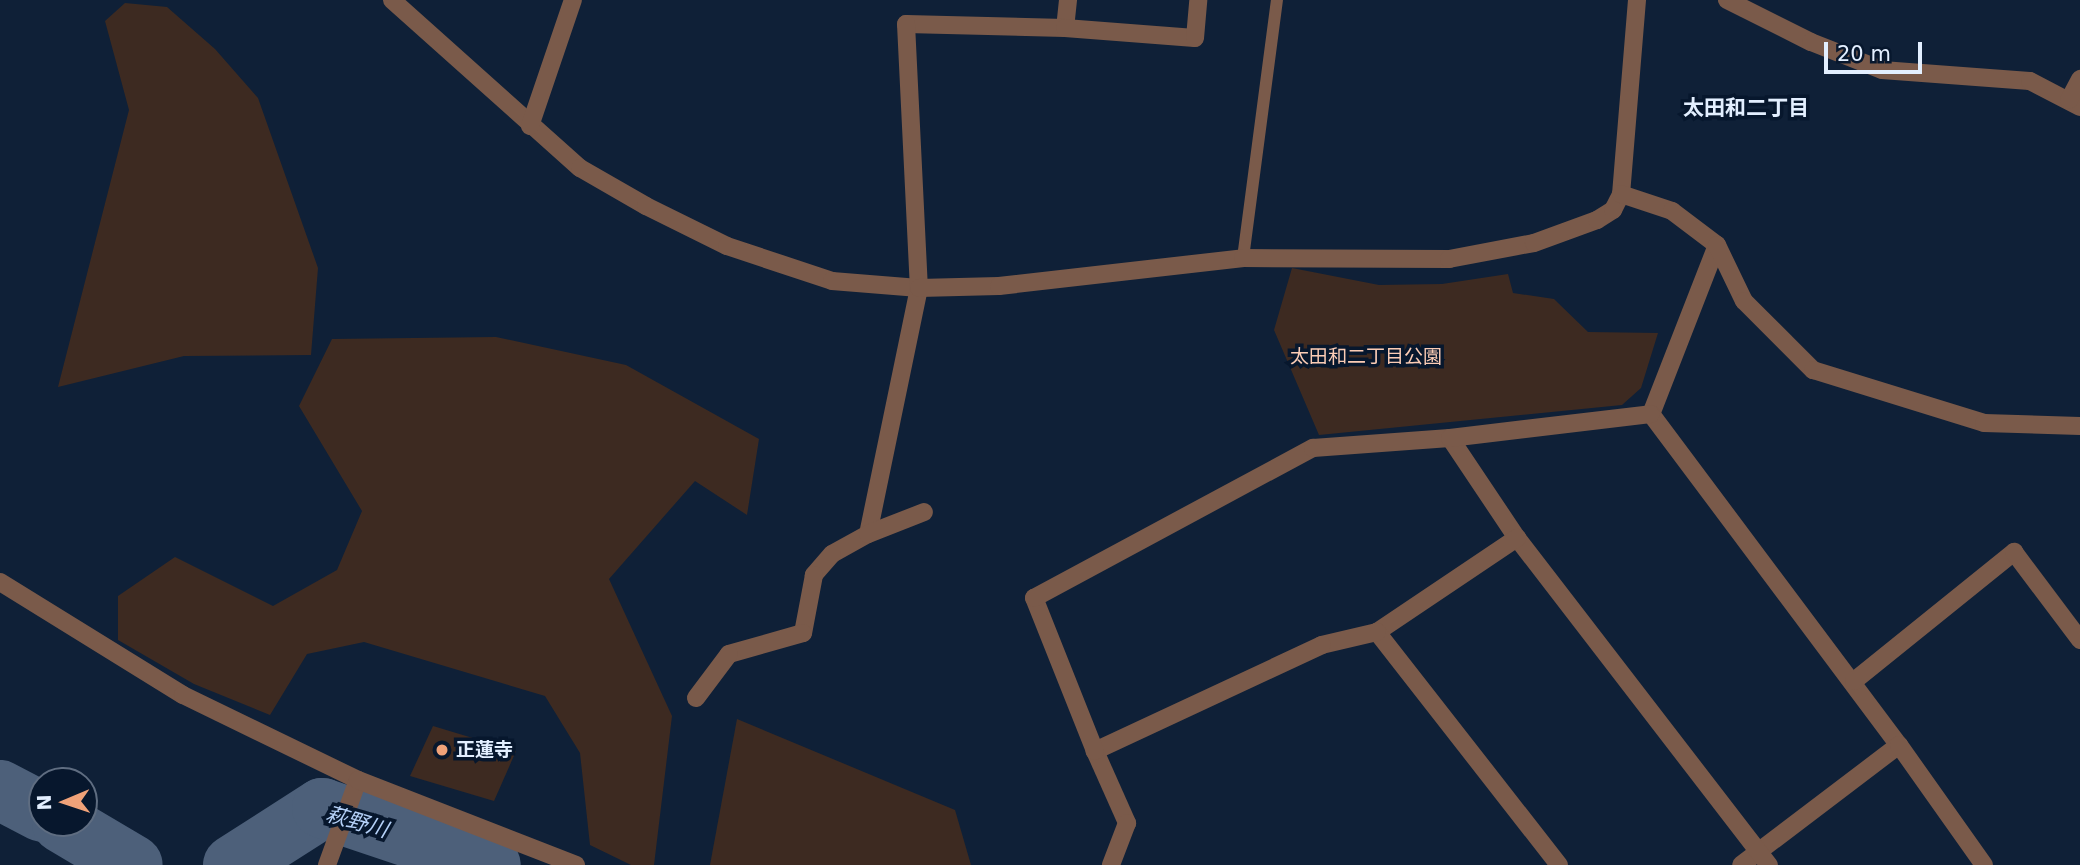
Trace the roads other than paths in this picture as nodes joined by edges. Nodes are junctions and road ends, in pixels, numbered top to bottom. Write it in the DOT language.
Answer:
graph roads {
  1 [pos="392,0"];
  2 [pos="573,0"];
  3 [pos="1068,0"];
  4 [pos="1198,0"];
  5 [pos="1277,0"];
  6 [pos="1637,0"];
  7 [pos="1727,0"];
  8 [pos="1065,28"];
  9 [pos="2080,79"];
  10 [pos="2075,103"];
  11 [pos="530,126"];
  12 [pos="1621,194"];
  13 [pos="1717,245"];
  14 [pos="1243,258"];
  15 [pos="919,288"];
  16 [pos="1651,414"];
  17 [pos="2080,426"];
  18 [pos="1450,438"];
  19 [pos="925,512"];
  20 [pos="868,534"];
  21 [pos="1517,538"];
  22 [pos="0,582"];
  23 [pos="1377,632"];
  24 [pos="2080,640"];
  25 [pos="1853,681"];
  26 [pos="696,698"];
  27 [pos="1899,745"];
  28 [pos="1095,751"];
  29 [pos="358,780"];
  30 [pos="1764,858"];
  31 [pos="327,865"];
  32 [pos="576,865"];
  33 [pos="1111,865"];
  34 [pos="1559,865"];
  35 [pos="1741,865"];
  36 [pos="1984,865"];
  1 -- 11 [label="street"];
  2 -- 11 [label="street"];
  3 -- 8 [label="street"];
  4 -- 8 [label="street"];
  5 -- 14 [label="lane"];
  6 -- 12 [label="street"];
  7 -- 10 [label="street"];
  8 -- 15 [label="street"];
  9 -- 10 [label="street"];
  11 -- 15 [label="street"];
  12 -- 13 [label="street"];
  12 -- 14 [label="street"];
  13 -- 16 [label="street"];
  13 -- 17 [label="street"];
  14 -- 15 [label="street"];
  15 -- 20 [label="street"];
  16 -- 18 [label="street"];
  16 -- 25 [label="street"];
  18 -- 21 [label="street"];
  18 -- 28 [label="street"];
  19 -- 20 [label="street"];
  20 -- 26 [label="street"];
  21 -- 23 [label="street"];
  21 -- 30 [label="street"];
  22 -- 29 [label="street"];
  23 -- 28 [label="street"];
  23 -- 34 [label="street"];
  24 -- 25 [label="street"];
  25 -- 27 [label="street"];
  27 -- 30 [label="street"];
  27 -- 36 [label="street"];
  28 -- 33 [label="street"];
  29 -- 31 [label="street"];
  29 -- 32 [label="street"];
  30 -- 35 [label="street"];
}
